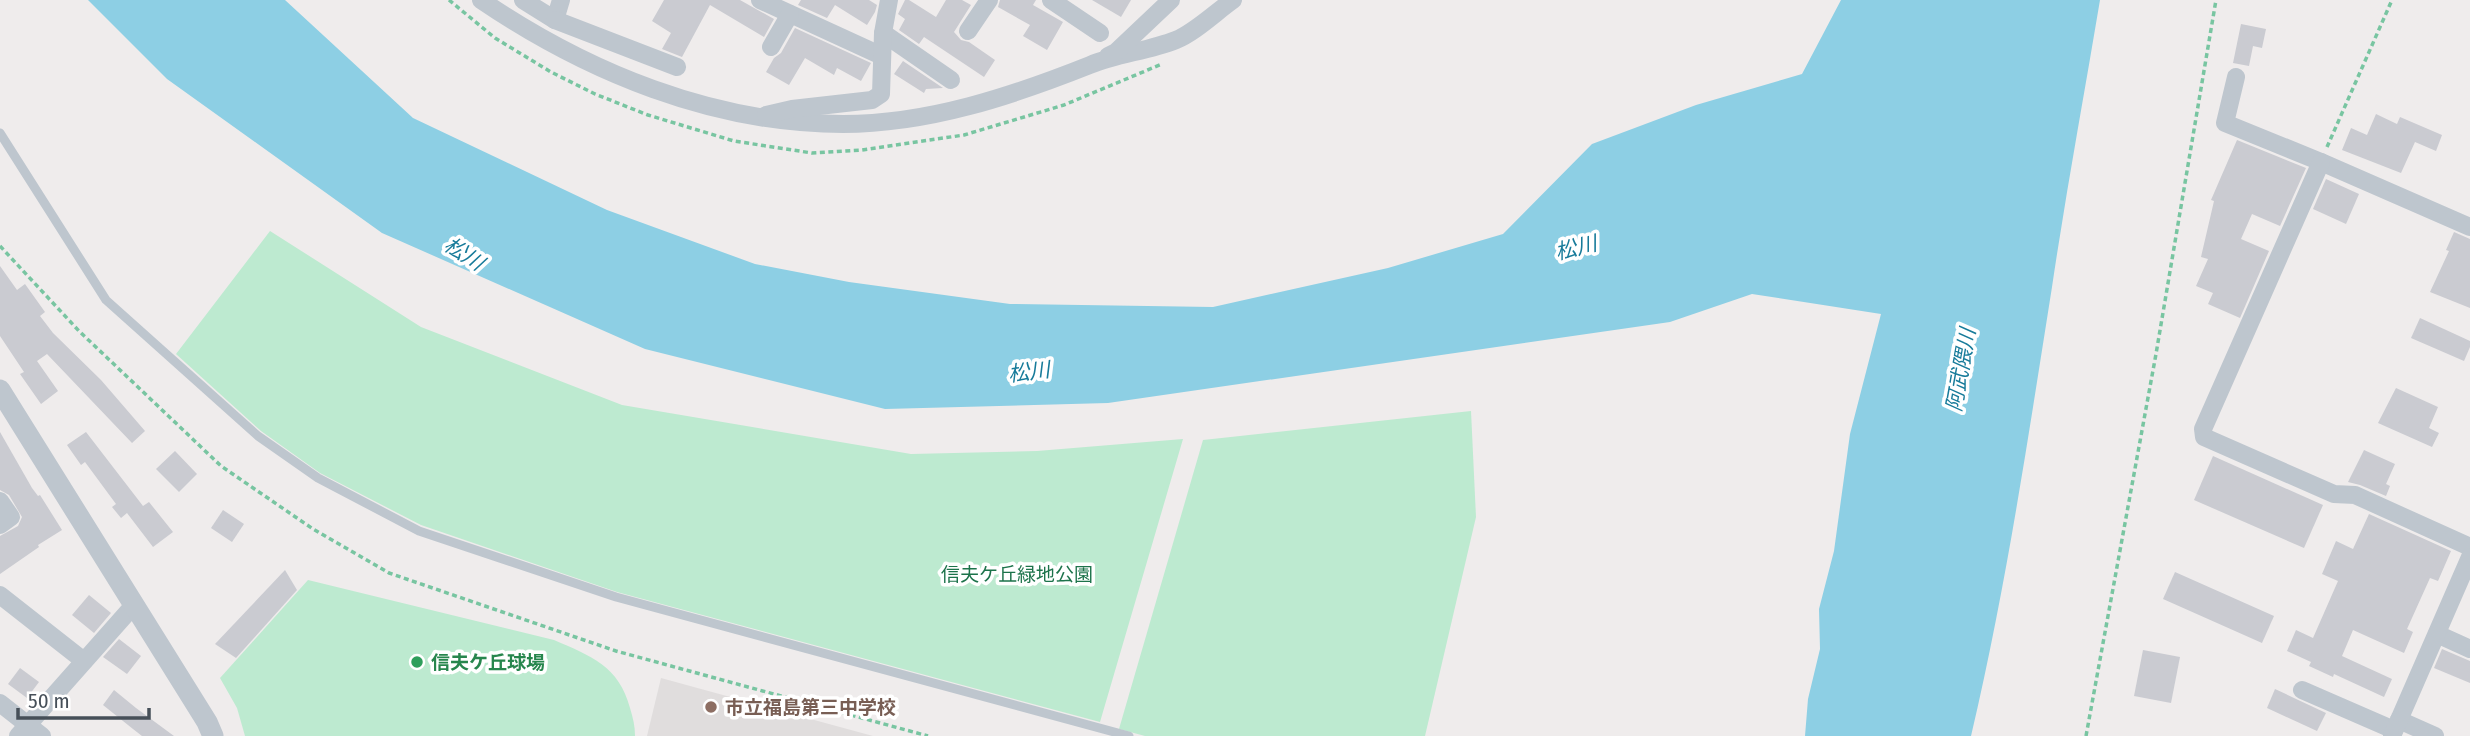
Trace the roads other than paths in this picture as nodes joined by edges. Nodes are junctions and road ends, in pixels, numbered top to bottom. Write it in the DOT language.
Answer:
graph roads {
  1 [pos="481,0"];
  2 [pos="523,0"];
  3 [pos="561,0"];
  4 [pos="760,0"];
  5 [pos="889,0"];
  6 [pos="989,0"];
  7 [pos="1051,0"];
  8 [pos="1171,0"];
  9 [pos="1233,0"];
  10 [pos="790,14"];
  11 [pos="555,20"];
  12 [pos="968,31"];
  13 [pos="883,33"];
  14 [pos="1100,33"];
  15 [pos="771,47"];
  16 [pos="882,55"];
  17 [pos="1093,64"];
  18 [pos="677,67"];
  19 [pos="2236,77"];
  20 [pos="951,80"];
  21 [pos="755,117"];
  22 [pos="0,133"];
  23 [pos="2321,162"];
  24 [pos="2470,227"];
  25 [pos="0,390"];
  26 [pos="7,416"];
  27 [pos="0,500"];
  28 [pos="0,525"];
  29 [pos="2470,547"];
  30 [pos="2470,557"];
  31 [pos="0,595"];
  32 [pos="134,605"];
  33 [pos="2437,634"];
  34 [pos="2470,649"];
  35 [pos="84,661"];
  36 [pos="2302,690"];
  37 [pos="0,703"];
  38 [pos="2395,729"];
  39 [pos="30,732"];
  40 [pos="213,736"];
  41 [pos="1129,736"];
  42 [pos="2435,736"];
  1 -- 21 [label="street"];
  2 -- 11 [label="street"];
  3 -- 11 [label="street"];
  4 -- 10 [label="street"];
  5 -- 13 [label="street"];
  6 -- 12 [label="street"];
  7 -- 14 [label="street"];
  8 -- 17 [label="street"];
  9 -- 17 [label="street"];
  10 -- 15 [label="street"];
  10 -- 16 [label="street"];
  11 -- 18 [label="street"];
  13 -- 16 [label="street"];
  13 -- 20 [label="street"];
  16 -- 21 [label="street"];
  17 -- 21 [label="street"];
  19 -- 23 [label="street"];
  22 -- 41 [label="lane"];
  23 -- 24 [label="street"];
  23 -- 29 [label="street"];
  25 -- 26 [label="street"];
  26 -- 32 [label="street"];
  27 -- 28 [label="street"];
  30 -- 33 [label="street"];
  31 -- 35 [label="street"];
  32 -- 35 [label="street"];
  32 -- 40 [label="street"];
  33 -- 34 [label="street"];
  33 -- 38 [label="street"];
  35 -- 39 [label="street"];
  36 -- 38 [label="street"];
  37 -- 39 [label="street"];
  38 -- 42 [label="street"];
}
